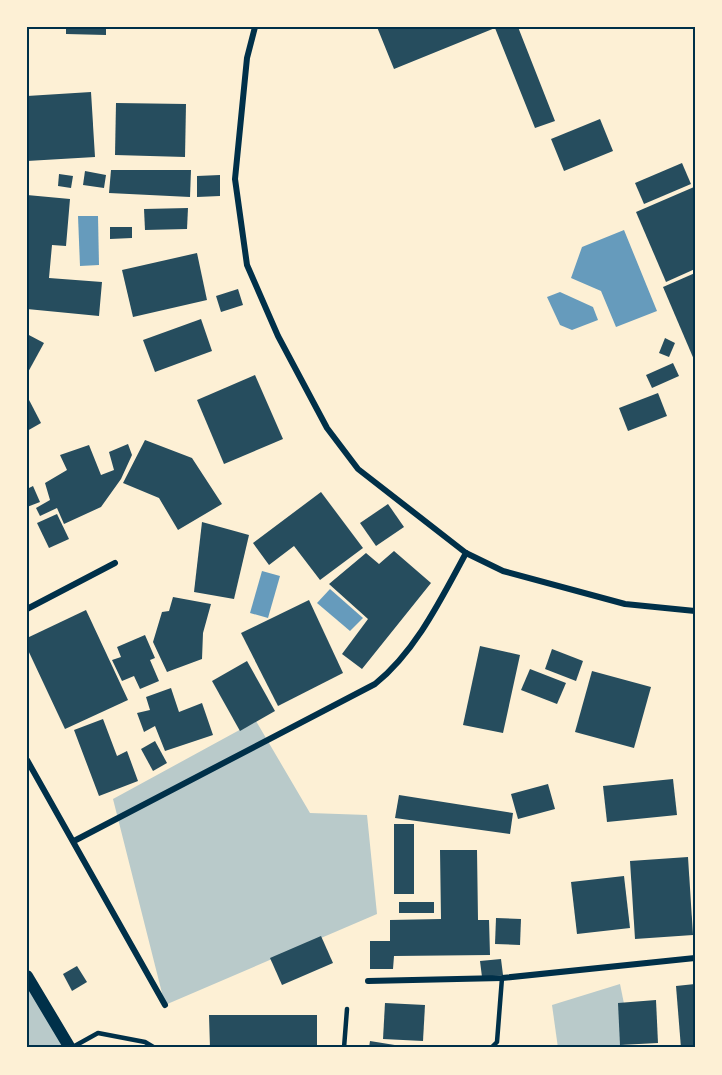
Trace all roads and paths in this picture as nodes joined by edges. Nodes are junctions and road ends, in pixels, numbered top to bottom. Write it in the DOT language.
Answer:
graph roads {
  1 [pos="255,27"];
  2 [pos="466,553"];
  3 [pos="115,563"];
  4 [pos="27,609"];
  5 [pos="695,611"];
  6 [pos="27,760"];
  7 [pos="74,841"];
  8 [pos="695,957"];
  9 [pos="27,976"];
  10 [pos="502,978"];
  11 [pos="368,981"];
  12 [pos="165,1005"];
  13 [pos="347,1009"];
  14 [pos="70,1048"];
  15 [pos="154,1048"];
  16 [pos="344,1048"];
  17 [pos="491,1048"];
  1 -- 2 [label="street"];
  2 -- 5 [label="street"];
  2 -- 7 [label="street"];
  3 -- 4 [label="street"];
  6 -- 7 [label="street"];
  7 -- 12 [label="street"];
  8 -- 10 [label="street"];
  9 -- 14 [label="main road"];
  10 -- 11 [label="street"];
  10 -- 17 [label="lane"];
  13 -- 16 [label="lane"];
  14 -- 15 [label="lane"];
}
